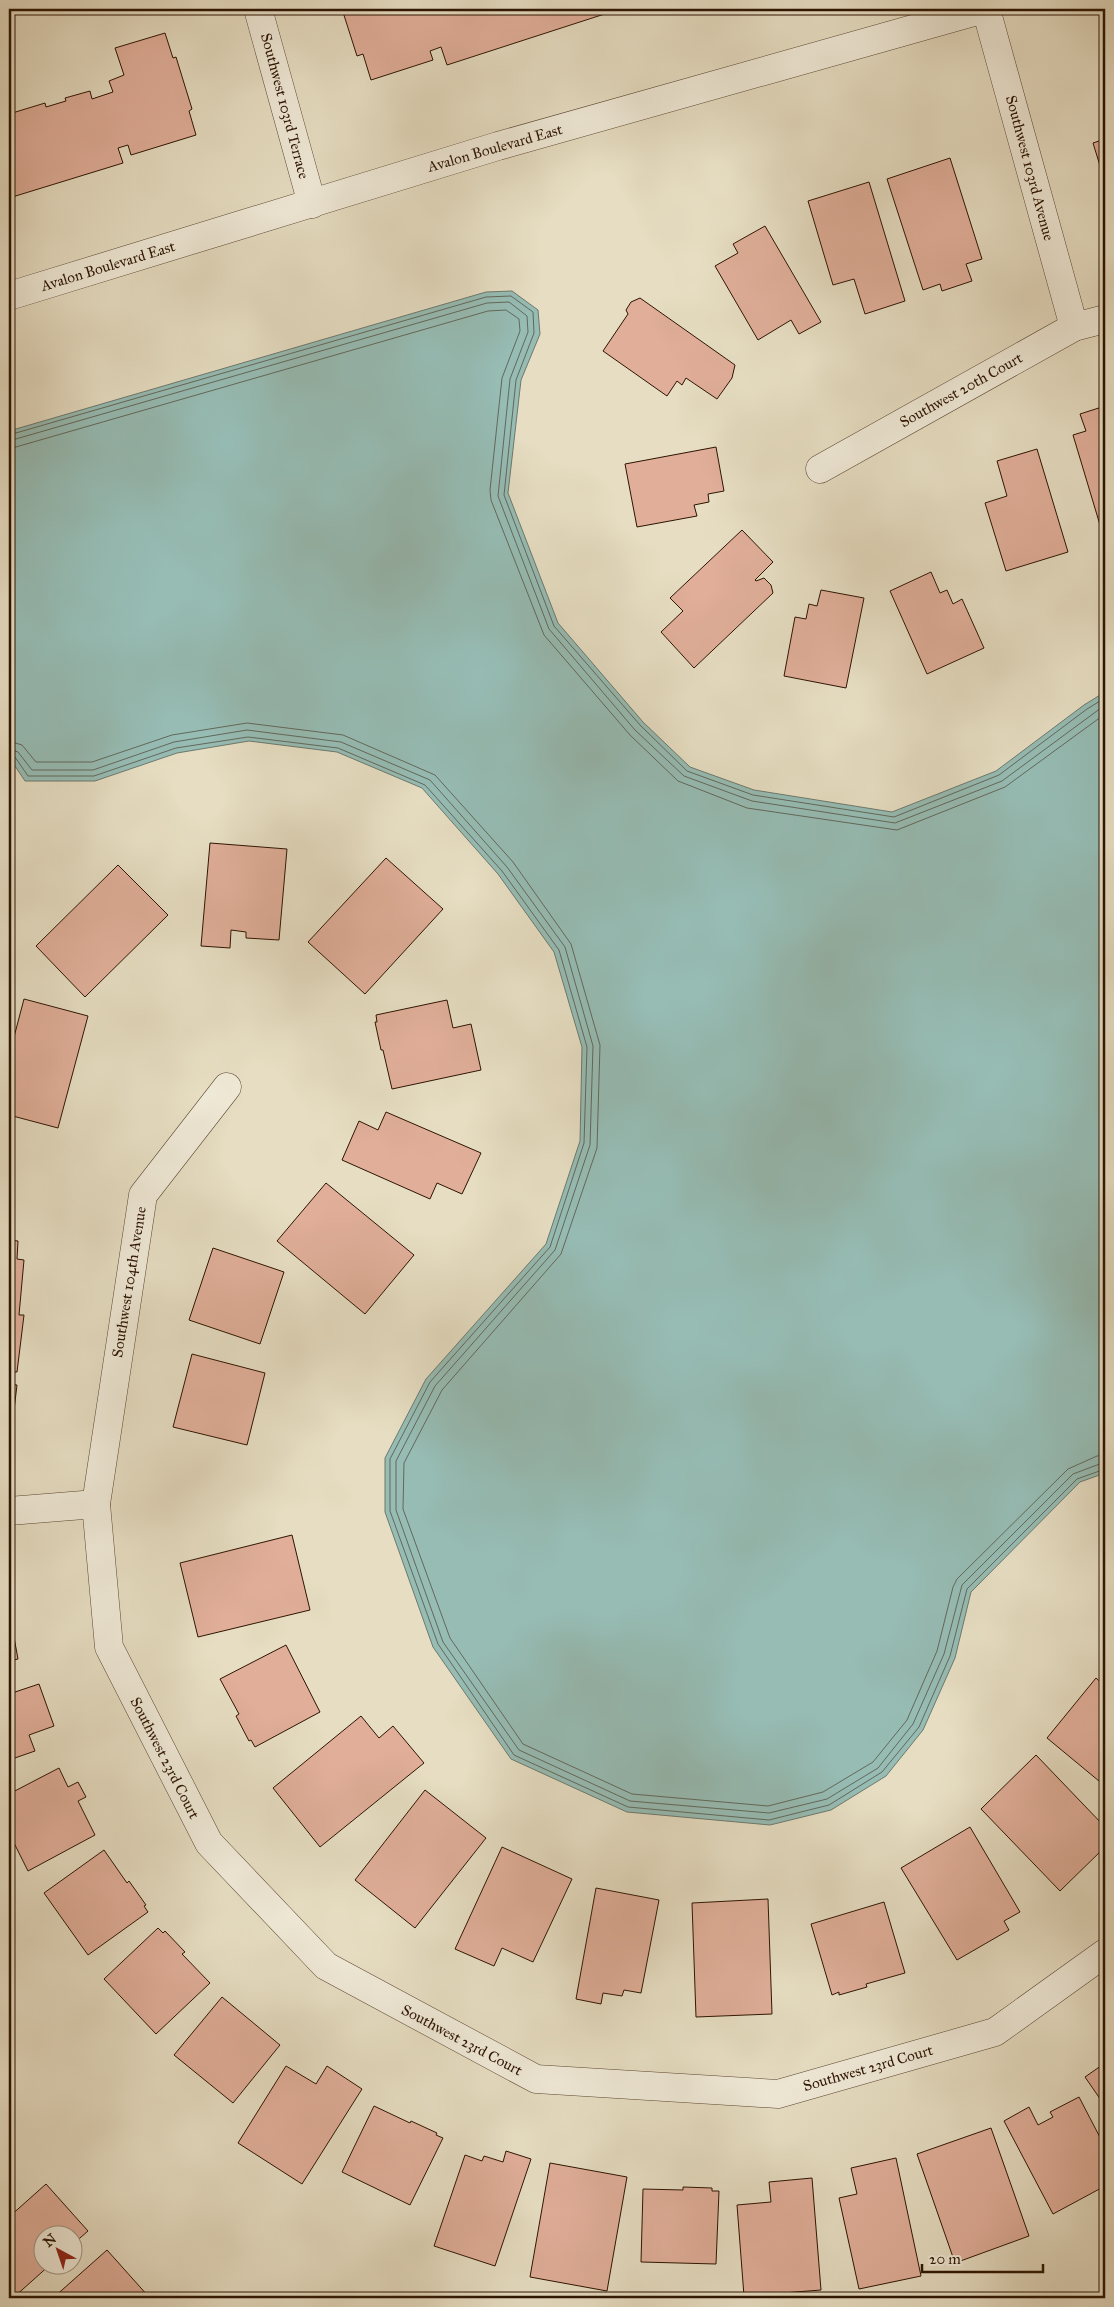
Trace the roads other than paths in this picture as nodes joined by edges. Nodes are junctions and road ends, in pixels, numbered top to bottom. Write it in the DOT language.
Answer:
graph roads {
  1 [pos="258,9"];
  2 [pos="985,9"];
  3 [pos="312,204"];
  4 [pos="9,296"];
  5 [pos="1105,319"];
  6 [pos="1074,327"];
  7 [pos="820,469"];
  8 [pos="228,1087"];
  9 [pos="96,1504"];
  10 [pos="9,1511"];
  11 [pos="1105,1953"];
  1 -- 3 [label="street, Southwest 103rd Terrace"];
  2 -- 3 [label="street, Avalon Boulevard East"];
  2 -- 6 [label="street, Southwest 103rd Avenue"];
  3 -- 4 [label="street, Avalon Boulevard East"];
  5 -- 6 [label="street, Southwest 20th Court"];
  6 -- 7 [label="street, Southwest 20th Court"];
  8 -- 9 [label="street, Southwest 104th Avenue"];
  9 -- 10 [label="street"];
  9 -- 11 [label="street, Southwest 23rd Court"];
}
